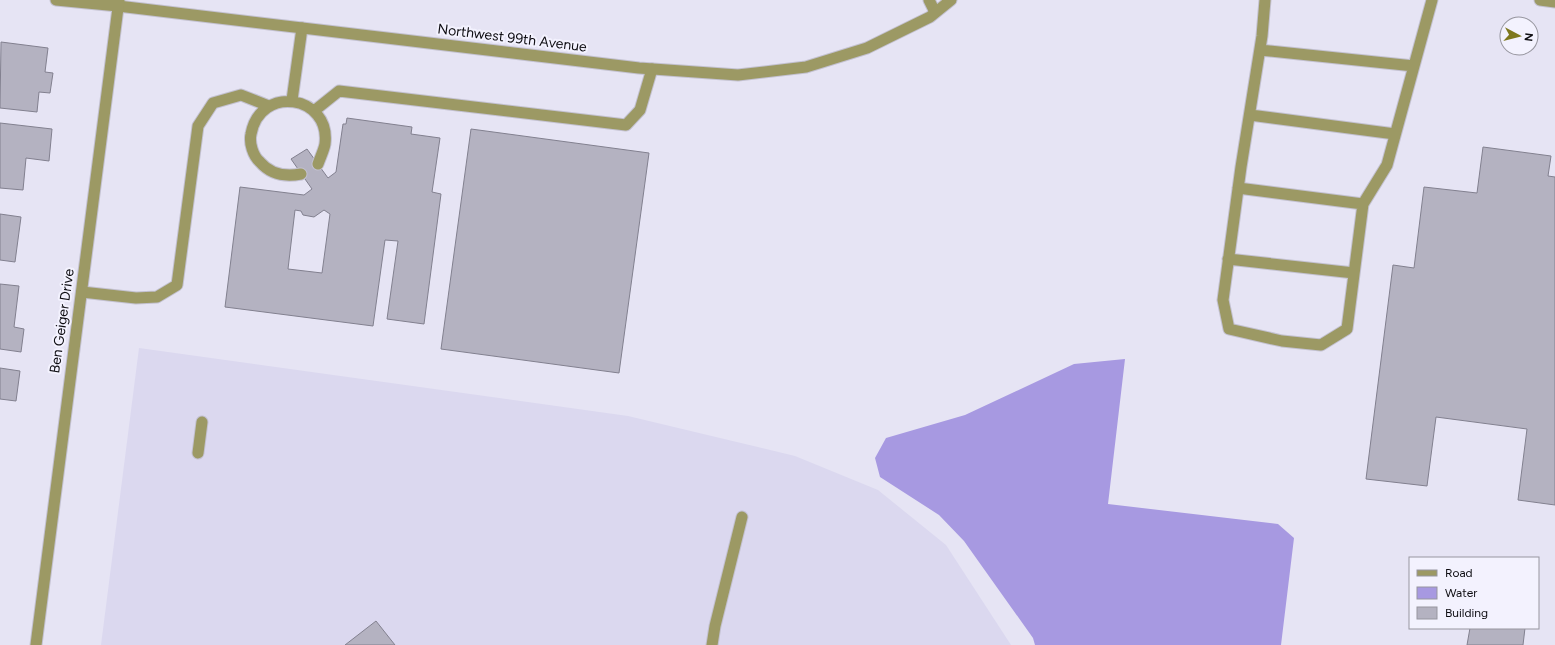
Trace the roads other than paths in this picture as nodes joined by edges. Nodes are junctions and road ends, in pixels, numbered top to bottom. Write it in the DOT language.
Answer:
graph roads {
  1 [pos="56,0"];
  2 [pos="929,0"];
  3 [pos="951,0"];
  4 [pos="1265,0"];
  5 [pos="1432,0"];
  6 [pos="1540,0"];
  7 [pos="1555,2"];
  8 [pos="118,3"];
  9 [pos="935,12"];
  10 [pos="302,28"];
  11 [pos="1260,50"];
  12 [pos="1414,66"];
  13 [pos="652,69"];
  14 [pos="292,100"];
  15 [pos="268,106"];
  16 [pos="314,111"];
  17 [pos="1250,115"];
  18 [pos="1395,134"];
  19 [pos="318,164"];
  20 [pos="301,174"];
  21 [pos="1238,188"];
  22 [pos="1363,204"];
  23 [pos="1228,259"];
  24 [pos="1354,273"];
  25 [pos="82,292"];
  26 [pos="202,422"];
  27 [pos="198,453"];
  28 [pos="742,517"];
  29 [pos="36,645"];
  30 [pos="712,645"];
  1 -- 8 [label="street, Northwest 99th Avenue"];
  2 -- 9 [label="street"];
  3 -- 9 [label="street, Northwest 99th Avenue"];
  4 -- 11 [label="street"];
  5 -- 12 [label="street"];
  6 -- 7 [label="street"];
  8 -- 10 [label="street, Northwest 99th Avenue"];
  8 -- 25 [label="street, Ben Geiger Drive"];
  9 -- 13 [label="street, Northwest 99th Avenue"];
  10 -- 13 [label="street, Northwest 99th Avenue"];
  10 -- 14 [label="street"];
  11 -- 12 [label="street"];
  11 -- 17 [label="street"];
  12 -- 18 [label="street"];
  13 -- 16 [label="street"];
  14 -- 15 [label="street"];
  14 -- 16 [label="street"];
  15 -- 20 [label="street"];
  15 -- 25 [label="street"];
  16 -- 19 [label="street"];
  17 -- 18 [label="street"];
  17 -- 21 [label="street"];
  18 -- 22 [label="street"];
  21 -- 22 [label="street"];
  21 -- 23 [label="street"];
  22 -- 24 [label="street"];
  23 -- 24 [label="street"];
  23 -- 24 [label="street"];
  25 -- 29 [label="street, Ben Geiger Drive"];
  26 -- 27 [label="street"];
  28 -- 30 [label="street"];
}
